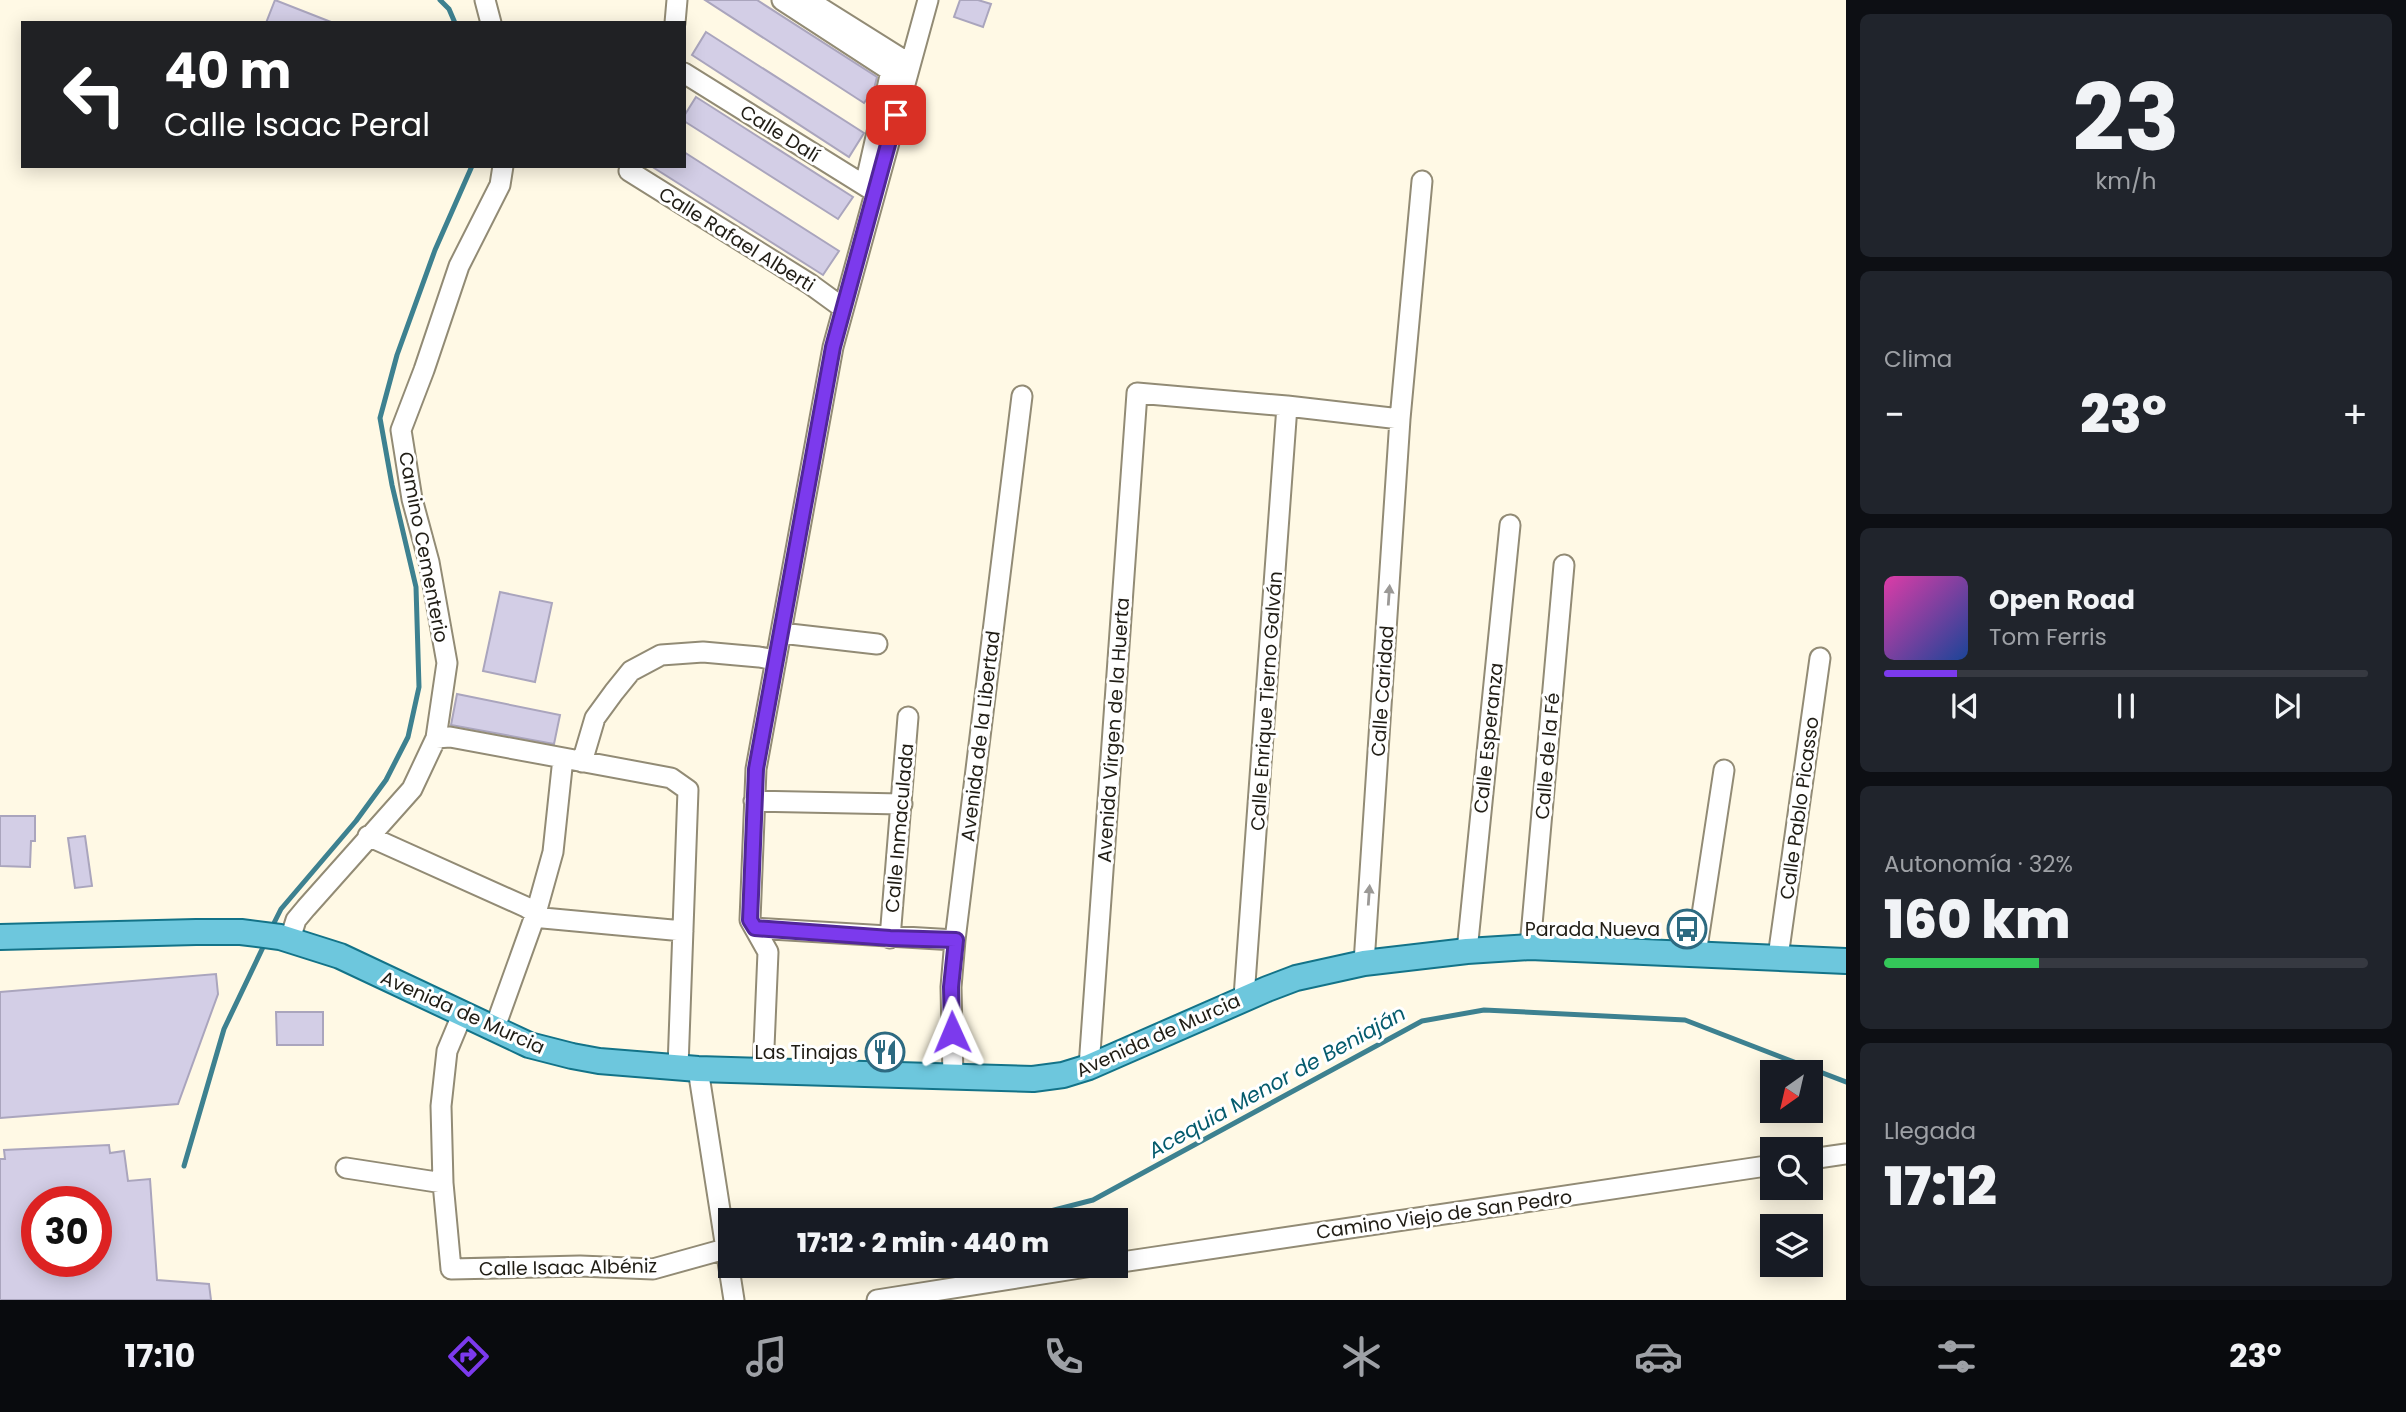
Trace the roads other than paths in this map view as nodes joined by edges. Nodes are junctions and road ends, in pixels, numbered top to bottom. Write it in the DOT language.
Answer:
graph roads {
  1 [pos="485,0"];
  2 [pos="677,0"];
  3 [pos="782,0"];
  4 [pos="808,0"];
  5 [pos="928,0"];
  6 [pos="490,21"];
  7 [pos="675,21"];
  8 [pos="910,64"];
  9 [pos="686,74"];
  10 [pos="503,168"];
  11 [pos="630,169"];
  12 [pos="1422,181"];
  13 [pos="870,189"];
  14 [pos="844,308"];
  15 [pos="1022,396"];
  16 [pos="1287,406"];
  17 [pos="1400,419"];
  18 [pos="1510,525"];
  19 [pos="1564,565"];
  20 [pos="781,633"];
  21 [pos="877,644"];
  22 [pos="1820,658"];
  23 [pos="776,660"];
  24 [pos="908,717"];
  25 [pos="436,738"];
  26 [pos="573,760"];
  27 [pos="1724,769"];
  28 [pos="754,801"];
  29 [pos="902,804"];
  30 [pos="368,836"];
  31 [pos="536,914"];
  32 [pos="755,928"];
  33 [pos="683,931"];
  34 [pos="0,937"];
  35 [pos="285,938"];
  36 [pos="890,938"];
  37 [pos="956,940"];
  38 [pos="1530,947"];
  39 [pos="1467,951"];
  40 [pos="1696,954"];
  41 [pos="1778,957"];
  42 [pos="1846,961"];
  43 [pos="1364,963"];
  44 [pos="1244,997"];
  45 [pos="462,1014"];
  46 [pos="494,1030"];
  47 [pos="1089,1067"];
  48 [pos="688,1068"];
  49 [pos="763,1071"];
  50 [pos="953,1077"];
  51 [pos="1846,1154"];
  52 [pos="1823,1157"];
  53 [pos="1760,1167"];
  54 [pos="346,1168"];
  55 [pos="443,1183"];
  56 [pos="718,1214"];
  57 [pos="718,1250"];
  58 [pos="1128,1261"];
  59 [pos="730,1278"];
  60 [pos="1017,1278"];
  61 [pos="734,1300"];
  62 [pos="877,1300"];
  1 -- 6 [label="street"];
  2 -- 7 [label="street"];
  3 -- 13 [label="street"];
  4 -- 8 [label="street"];
  5 -- 8 [label="street"];
  8 -- 13 [label="street"];
  9 -- 13 [label="street, Calle Dalí"];
  10 -- 25 [label="street, Camino Cementerio"];
  11 -- 14 [label="street, Calle Rafael Alberti"];
  12 -- 17 [label="street, Calle Caridad"];
  13 -- 14 [label="street"];
  14 -- 20 [label="street"];
  15 -- 37 [label="street, Avenida de la Libertad"];
  16 -- 17 [label="street"];
  16 -- 44 [label="street, Calle Enrique Tierno Galván"];
  16 -- 47 [label="street, Avenida Virgen de la Huerta"];
  43 -- 17 [label="street, Calle Caridad, one-way"];
  18 -- 39 [label="street, Calle Esperanza"];
  19 -- 38 [label="street, Calle de la Fé"];
  20 -- 21 [label="street"];
  20 -- 23 [label="street"];
  22 -- 41 [label="street, Calle Pablo Picasso"];
  23 -- 26 [label="street"];
  23 -- 28 [label="street"];
  24 -- 29 [label="street, Calle Inmaculada"];
  25 -- 26 [label="street"];
  25 -- 30 [label="street, Camino Cementerio"];
  26 -- 31 [label="street"];
  26 -- 33 [label="street"];
  27 -- 40 [label="street"];
  28 -- 29 [label="street"];
  28 -- 32 [label="street"];
  29 -- 36 [label="street, Calle Inmaculada"];
  30 -- 31 [label="street"];
  30 -- 35 [label="street, Camino Cementerio"];
  31 -- 33 [label="street"];
  31 -- 46 [label="street"];
  32 -- 36 [label="street"];
  32 -- 49 [label="street"];
  33 -- 48 [label="street"];
  34 -- 35 [label="main road, Avenida de Murcia"];
  35 -- 45 [label="main road, Avenida de Murcia"];
  36 -- 37 [label="street"];
  37 -- 50 [label="street, Avenida de la Libertad"];
  38 -- 39 [label="main road, Avenida de Murcia"];
  38 -- 40 [label="main road, Avenida de Murcia"];
  39 -- 43 [label="main road, Avenida de Murcia"];
  40 -- 41 [label="main road, Avenida de Murcia"];
  41 -- 42 [label="main road, Avenida de Murcia"];
  43 -- 44 [label="main road, Avenida de Murcia"];
  44 -- 47 [label="main road, Avenida de Murcia"];
  45 -- 46 [label="main road, Avenida de Murcia"];
  45 -- 55 [label="street"];
  46 -- 48 [label="main road, Avenida de Murcia"];
  47 -- 50 [label="main road, Avenida de Murcia"];
  48 -- 49 [label="main road, Avenida de Murcia"];
  48 -- 56 [label="street"];
  49 -- 50 [label="main road, Avenida de Murcia"];
  51 -- 52 [label="street"];
  53 -- 58 [label="street, Camino Viejo de San Pedro"];
  54 -- 55 [label="street"];
  55 -- 57 [label="street, Calle Isaac Albéniz"];
  59 -- 61 [label="street"];
  60 -- 62 [label="street"];
}
